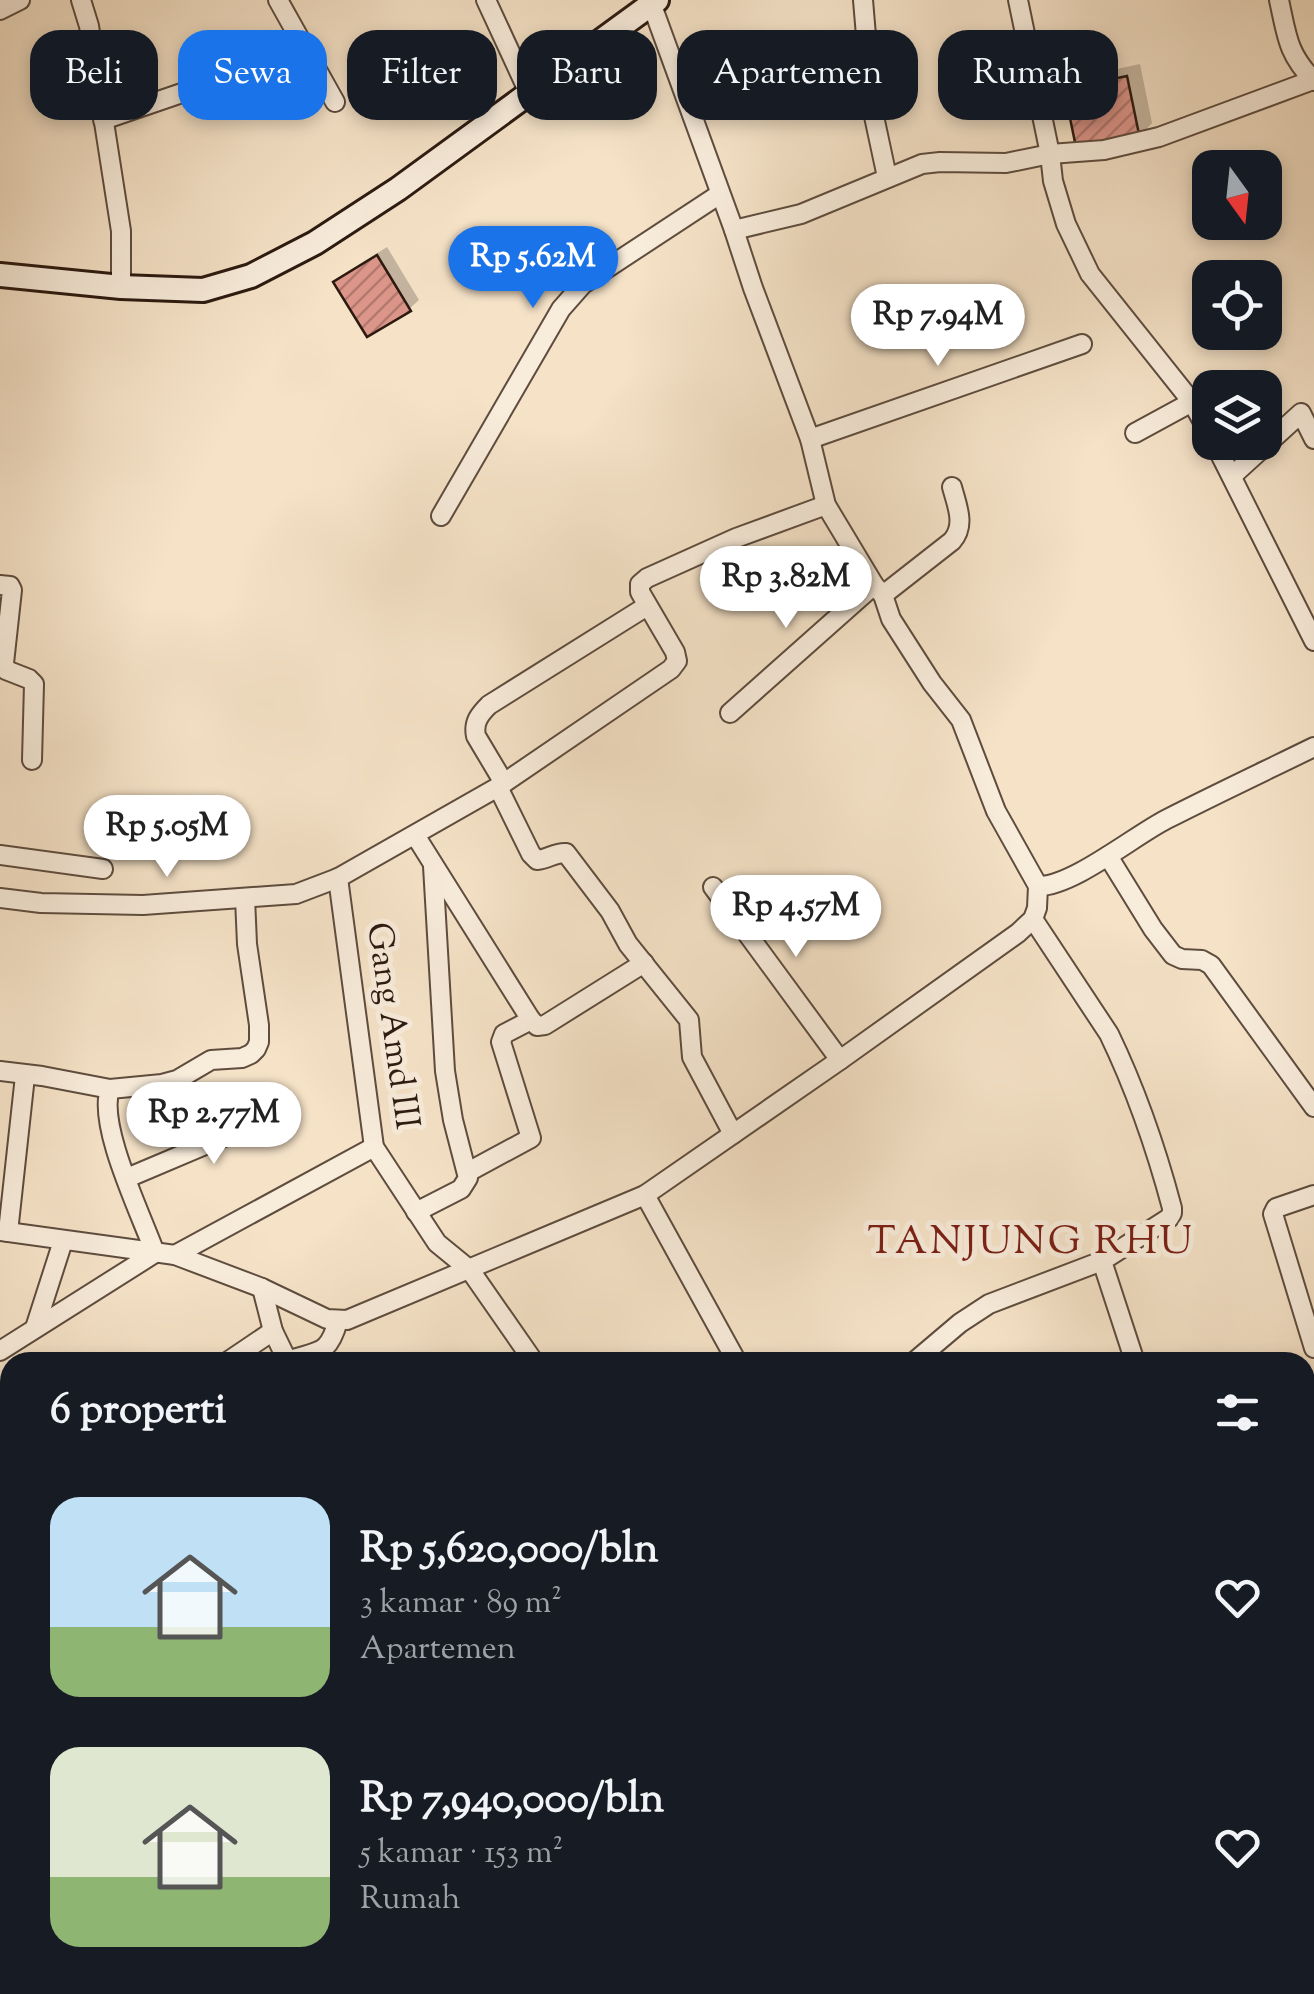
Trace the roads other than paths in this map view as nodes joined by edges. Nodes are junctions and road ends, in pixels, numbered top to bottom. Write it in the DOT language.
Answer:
graph roads {
  1 [pos="20,0"];
  2 [pos="80,0"];
  3 [pos="278,0"];
  4 [pos="486,0"];
  5 [pos="863,0"];
  6 [pos="1018,0"];
  7 [pos="1279,0"];
  8 [pos="653,1"];
  9 [pos="0,10"];
  10 [pos="90,30"];
  11 [pos="614,30"];
  12 [pos="517,67"];
  13 [pos="1314,80"];
  14 [pos="335,102"];
  15 [pos="517,102"];
  16 [pos="103,120"];
  17 [pos="1050,154"];
  18 [pos="886,178"];
  19 [pos="720,194"];
  20 [pos="734,230"];
  21 [pos="0,275"];
  22 [pos="120,287"];
  23 [pos="1082,344"];
  24 [pos="1192,402"];
  25 [pos="1135,433"];
  26 [pos="810,439"];
  27 [pos="1314,439"];
  28 [pos="1224,460"];
  29 [pos="1232,476"];
  30 [pos="952,486"];
  31 [pos="826,505"];
  32 [pos="440,516"];
  33 [pos="0,585"];
  34 [pos="878,590"];
  35 [pos="646,606"];
  36 [pos="1314,642"];
  37 [pos="730,714"];
  38 [pos="1314,747"];
  39 [pos="32,760"];
  40 [pos="501,785"];
  41 [pos="415,835"];
  42 [pos="0,855"];
  43 [pos="1108,856"];
  44 [pos="432,866"];
  45 [pos="103,869"];
  46 [pos="338,878"];
  47 [pos="1038,886"];
  48 [pos="714,887"];
  49 [pos="0,898"];
  50 [pos="245,898"];
  51 [pos="1033,919"];
  52 [pos="644,963"];
  53 [pos="531,1020"];
  54 [pos="840,1060"];
  55 [pos="0,1071"];
  56 [pos="25,1076"];
  57 [pos="110,1089"];
  58 [pos="1314,1107"];
  59 [pos="282,1112"];
  60 [pos="734,1134"];
  61 [pos="374,1147"];
  62 [pos="468,1172"];
  63 [pos="127,1178"];
  64 [pos="1314,1195"];
  65 [pos="645,1196"];
  66 [pos="416,1212"];
  67 [pos="4,1232"];
  68 [pos="63,1241"];
  69 [pos="155,1253"];
  70 [pos="175,1255"];
  71 [pos="1102,1261"];
  72 [pos="470,1270"];
  73 [pos="262,1288"];
  74 [pos="338,1320"];
  75 [pos="35,1328"];
  76 [pos="272,1331"];
  77 [pos="1314,1348"];
  78 [pos="0,1351"];
  79 [pos="242,1352"];
  80 [pos="282,1352"];
  81 [pos="315,1352"];
  82 [pos="527,1352"];
  83 [pos="731,1352"];
  84 [pos="926,1352"];
  85 [pos="1132,1352"];
  1 -- 9 [label="street"];
  2 -- 10 [label="street"];
  3 -- 14 [label="street"];
  4 -- 12 [label="street"];
  5 -- 18 [label="street"];
  6 -- 17 [label="street"];
  7 -- 13 [label="street"];
  8 -- 11 [label="street"];
  8 -- 19 [label="street"];
  13 -- 17 [label="street"];
  15 -- 22 [label="street"];
  16 -- 22 [label="street"];
  17 -- 18 [label="street"];
  17 -- 24 [label="street"];
  18 -- 20 [label="street"];
  19 -- 20 [label="street"];
  19 -- 32 [label="street"];
  20 -- 26 [label="street"];
  21 -- 22 [label="street"];
  23 -- 26 [label="street"];
  24 -- 25 [label="street"];
  26 -- 31 [label="street"];
  27 -- 29 [label="street"];
  28 -- 29 [label="street"];
  29 -- 36 [label="street"];
  30 -- 34 [label="street"];
  31 -- 34 [label="street"];
  31 -- 35 [label="street"];
  33 -- 39 [label="street"];
  34 -- 37 [label="street"];
  34 -- 47 [label="street"];
  35 -- 40 [label="street"];
  35 -- 40 [label="street"];
  38 -- 43 [label="street"];
  40 -- 41 [label="street"];
  40 -- 52 [label="street"];
  41 -- 44 [label="street"];
  41 -- 46 [label="street"];
  42 -- 45 [label="street"];
  43 -- 47 [label="street"];
  43 -- 58 [label="street"];
  44 -- 53 [label="street"];
  44 -- 62 [label="street"];
  46 -- 50 [label="street"];
  46 -- 61 [label="street, Gang Amd III"];
  47 -- 51 [label="street"];
  48 -- 54 [label="street"];
  49 -- 50 [label="street"];
  50 -- 57 [label="street"];
  51 -- 54 [label="street"];
  51 -- 71 [label="street"];
  52 -- 53 [label="street"];
  52 -- 60 [label="street"];
  53 -- 62 [label="street"];
  54 -- 60 [label="street"];
  55 -- 56 [label="street"];
  56 -- 57 [label="street"];
  56 -- 67 [label="street"];
  57 -- 63 [label="street"];
  59 -- 63 [label="street"];
  60 -- 65 [label="street"];
  61 -- 66 [label="street, Gang Amd III"];
  61 -- 70 [label="street"];
  62 -- 66 [label="street"];
  63 -- 69 [label="street"];
  64 -- 77 [label="street"];
  65 -- 72 [label="street"];
  65 -- 83 [label="street"];
  66 -- 72 [label="street, Gang Amd III"];
  67 -- 68 [label="street"];
  68 -- 69 [label="street"];
  68 -- 75 [label="street"];
  69 -- 70 [label="street"];
  69 -- 75 [label="street"];
  70 -- 73 [label="street"];
  71 -- 84 [label="street"];
  71 -- 85 [label="street"];
  72 -- 74 [label="street"];
  72 -- 82 [label="street, Gang Amd III"];
  73 -- 74 [label="street"];
  73 -- 76 [label="street"];
  74 -- 81 [label="street"];
  75 -- 78 [label="street"];
  76 -- 79 [label="street"];
  76 -- 80 [label="street"];
}
